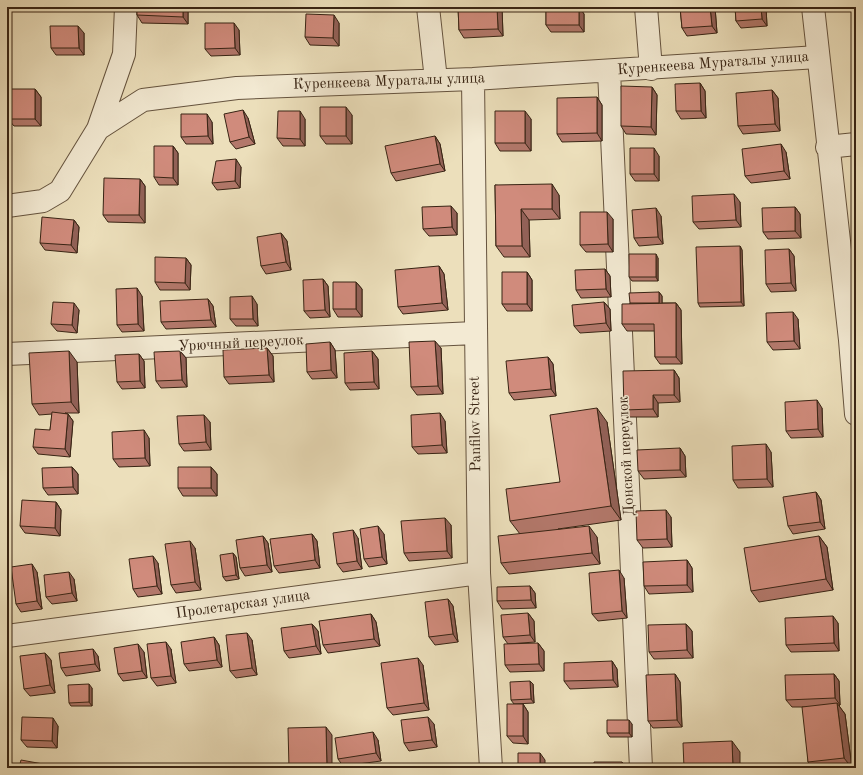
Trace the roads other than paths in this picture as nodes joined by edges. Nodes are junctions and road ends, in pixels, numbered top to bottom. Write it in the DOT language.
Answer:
graph roads {
  1 [pos="126,7"];
  2 [pos="428,7"];
  3 [pos="646,7"];
  4 [pos="813,7"];
  5 [pos="818,57"];
  6 [pos="651,69"];
  7 [pos="609,72"];
  8 [pos="473,79"];
  9 [pos="436,80"];
  10 [pos="98,129"];
  11 [pos="856,144"];
  12 [pos="827,147"];
  13 [pos="7,206"];
  14 [pos="475,333"];
  15 [pos="7,354"];
  16 [pos="856,414"];
  17 [pos="479,573"];
  18 [pos="7,636"];
  19 [pos="491,768"];
  20 [pos="641,768"];
  1 -- 10 [label="street"];
  2 -- 9 [label="street"];
  3 -- 6 [label="street"];
  4 -- 5 [label="street"];
  5 -- 6 [label="street, Куренкеева Мураталы улица"];
  5 -- 12 [label="street"];
  6 -- 7 [label="street, Куренкеева Мураталы улица"];
  7 -- 8 [label="street, Куренкеева Мураталы улица"];
  7 -- 20 [label="street, Донской переулок"];
  8 -- 9 [label="street, Куренкеева Мураталы улица"];
  8 -- 14 [label="street, Panfilov Street"];
  9 -- 10 [label="street, Куренкеева Мураталы улица"];
  10 -- 13 [label="street, Куренкеева Мураталы улица"];
  11 -- 12 [label="street"];
  12 -- 16 [label="street"];
  14 -- 15 [label="street, Урючный переулок"];
  14 -- 17 [label="street, Panfilov Street"];
  17 -- 18 [label="street, Пролетарская улица"];
  17 -- 19 [label="street, Panfilov Street"];
}
